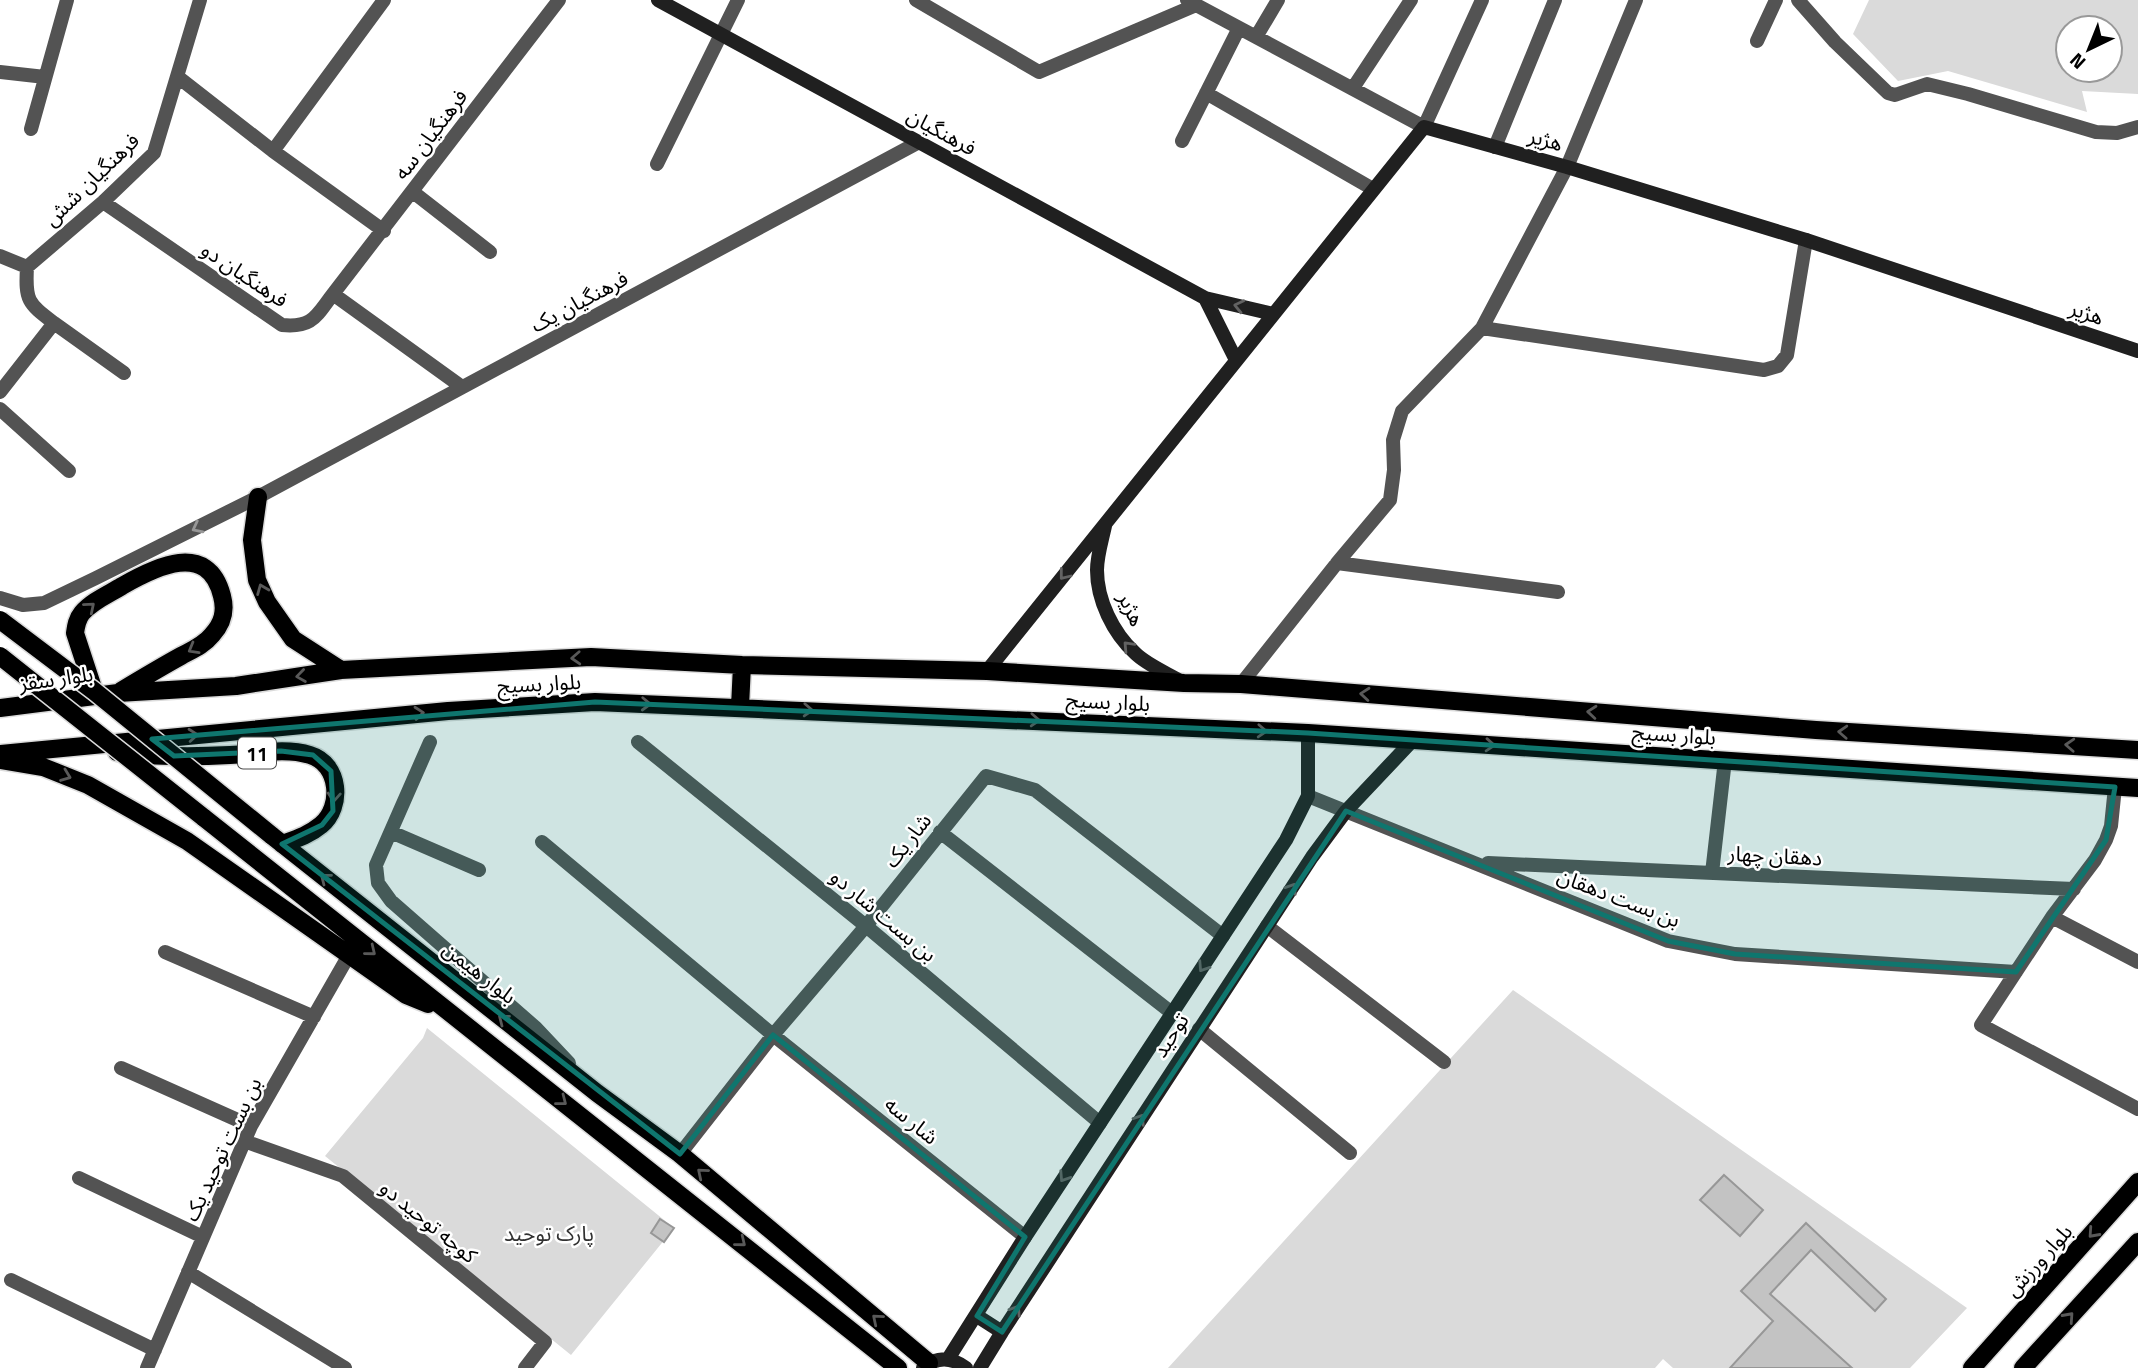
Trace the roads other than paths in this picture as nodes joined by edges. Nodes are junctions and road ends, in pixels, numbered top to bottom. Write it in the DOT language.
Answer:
graph roads {
  1 [pos="67,0"];
  2 [pos="200,0"];
  3 [pos="384,0"];
  4 [pos="559,0"];
  5 [pos="658,0"];
  6 [pos="738,0"];
  7 [pos="916,0"];
  8 [pos="1278,0"];
  9 [pos="1411,0"];
  10 [pos="1482,0"];
  11 [pos="1555,0"];
  12 [pos="1636,0"];
  13 [pos="1776,0"];
  14 [pos="1798,0"];
  15 [pos="1191,2"];
  16 [pos="1239,28"];
  17 [pos="721,34"];
  18 [pos="1256,37"];
  19 [pos="1757,41"];
  20 [pos="0,72"];
  21 [pos="178,77"];
  22 [pos="45,78"];
  23 [pos="1353,88"];
  24 [pos="1206,93"];
  25 [pos="1424,127"];
  26 [pos="2138,127"];
  27 [pos="31,129"];
  28 [pos="1182,141"];
  29 [pos="919,142"];
  30 [pos="1495,147"];
  31 [pos="273,150"];
  32 [pos="657,164"];
  33 [pos="1567,167"];
  34 [pos="1373,189"];
  35 [pos="413,192"];
  36 [pos="103,202"];
  37 [pos="384,231"];
  38 [pos="1806,240"];
  39 [pos="490,251"];
  40 [pos="0,256"];
  41 [pos="27,267"];
  42 [pos="333,294"];
  43 [pos="1205,298"];
  44 [pos="1273,314"];
  45 [pos="54,323"];
  46 [pos="1482,328"];
  47 [pos="2138,351"];
  48 [pos="1236,360"];
  49 [pos="124,373"];
  50 [pos="462,387"];
  51 [pos="0,392"];
  52 [pos="0,409"];
  53 [pos="69,471"];
  54 [pos="258,497"];
  55 [pos="1106,522"];
  56 [pos="1337,563"];
  57 [pos="1558,592"];
  58 [pos="0,598"];
  59 [pos="0,620"];
  60 [pos="0,656"];
  61 [pos="743,665"];
  62 [pos="341,670"];
  63 [pos="988,671"];
  64 [pos="1184,683"];
  65 [pos="1241,684"];
  66 [pos="94,691"];
  67 [pos="118,693"];
  68 [pos="740,707"];
  69 [pos="0,708"];
  70 [pos="1308,733"];
  71 [pos="1413,740"];
  72 [pos="430,742"];
  73 [pos="638,742"];
  74 [pos="76,746"];
  75 [pos="2138,750"];
  76 [pos="0,754"];
  77 [pos="0,760"];
  78 [pos="1725,760"];
  79 [pos="2115,787"];
  80 [pos="2138,788"];
  81 [pos="1308,796"];
  82 [pos="1346,811"];
  83 [pos="391,832"];
  84 [pos="940,832"];
  85 [pos="277,840"];
  86 [pos="542,842"];
  87 [pos="1475,863"];
  88 [pos="479,870"];
  89 [pos="1712,873"];
  90 [pos="2074,889"];
  91 [pos="2052,917"];
  92 [pos="866,926"];
  93 [pos="1266,926"];
  94 [pos="1223,936"];
  95 [pos="165,952"];
  96 [pos="349,955"];
  97 [pos="2138,962"];
  98 [pos="2015,972"];
  99 [pos="1172,1013"];
  100 [pos="450,1014"];
  101 [pos="314,1017"];
  102 [pos="1199,1029"];
  103 [pos="773,1035"];
  104 [pos="1444,1062"];
  105 [pos="121,1068"];
  106 [pos="597,1093"];
  107 [pos="2138,1110"];
  108 [pos="1100,1123"];
  109 [pos="251,1126"];
  110 [pos="244,1141"];
  111 [pos="1350,1153"];
  112 [pos="680,1154"];
  113 [pos="79,1178"];
  114 [pos="2138,1182"];
  115 [pos="203,1237"];
  116 [pos="1025,1237"];
  117 [pos="2138,1241"];
  118 [pos="188,1272"];
  119 [pos="11,1280"];
  120 [pos="977,1316"];
  121 [pos="1002,1332"];
  122 [pos="155,1350"];
  123 [pos="948,1359"];
  124 [pos="926,1365"];
  125 [pos="147,1368"];
  126 [pos="345,1368"];
  127 [pos="525,1368"];
  128 [pos="898,1368"];
  129 [pos="966,1368"];
  130 [pos="980,1368"];
  131 [pos="1972,1368"];
  132 [pos="2023,1368"];
  1 -- 22 [label="street"];
  2 -- 21 [label="street, فرهنگیان شش"];
  3 -- 31 [label="street"];
  4 -- 35 [label="street, فرهنگیان سه"];
  5 -- 17 [label="main road, فرهنگیان"];
  6 -- 17 [label="street"];
  7 -- 15 [label="street"];
  8 -- 18 [label="street"];
  9 -- 23 [label="street"];
  10 -- 25 [label="street"];
  11 -- 30 [label="street"];
  12 -- 33 [label="street"];
  13 -- 19 [label="street"];
  14 -- 26 [label="street"];
  15 -- 16 [label="street"];
  16 -- 18 [label="street"];
  16 -- 24 [label="street"];
  17 -- 29 [label="main road, فرهنگیان"];
  17 -- 32 [label="street"];
  18 -- 23 [label="street"];
  20 -- 22 [label="street"];
  21 -- 31 [label="street"];
  21 -- 36 [label="street, فرهنگیان شش"];
  22 -- 27 [label="street"];
  23 -- 25 [label="street"];
  24 -- 28 [label="street"];
  24 -- 34 [label="street"];
  25 -- 30 [label="main road, هژیر"];
  25 -- 34 [label="main road, هژیر"];
  29 -- 43 [label="main road, فرهنگیان"];
  29 -- 50 [label="street, فرهنگیان یک"];
  30 -- 33 [label="main road, هژیر"];
  31 -- 37 [label="street"];
  33 -- 38 [label="main road, هژیر"];
  33 -- 46 [label="street"];
  34 -- 44 [label="main road, هژیر"];
  35 -- 37 [label="street, فرهنگیان سه"];
  35 -- 39 [label="street"];
  36 -- 41 [label="street, فرهنگیان شش"];
  36 -- 42 [label="street, فرهنگیان دو"];
  37 -- 42 [label="street, فرهنگیان سه"];
  38 -- 46 [label="street"];
  38 -- 47 [label="main road, هژیر"];
  40 -- 41 [label="street"];
  41 -- 45 [label="street"];
  42 -- 50 [label="street"];
  44 -- 43 [label="main road, فرهنگیان, one-way"];
  43 -- 48 [label="main road"];
  44 -- 48 [label="main road, هژیر"];
  45 -- 49 [label="street"];
  45 -- 51 [label="street"];
  46 -- 56 [label="street"];
  48 -- 55 [label="main road, هژیر"];
  50 -- 54 [label="street, فرهنگیان یک"];
  52 -- 53 [label="street"];
  54 -- 58 [label="street, فرهنگیان یک, one-way"];
  62 -- 54 [label="main road, one-way"];
  55 -- 63 [label="main road, هژیر, one-way"];
  64 -- 55 [label="main road, هژیر, one-way"];
  56 -- 57 [label="street"];
  56 -- 65 [label="street"];
  59 -- 66 [label="main road, بلوار هیمن / 11, bridge"];
  60 -- 100 [label="main road, one-way, bridge"];
  61 -- 62 [label="main road, بلوار بسیج, one-way"];
  61 -- 63 [label="main road, بلوار بسیج"];
  61 -- 68 [label="main road"];
  62 -- 67 [label="main road, بلوار بسیج, one-way"];
  63 -- 64 [label="main road, بلوار بسیج"];
  64 -- 65 [label="main road, بلوار بسیج"];
  75 -- 65 [label="main road, بلوار بسیج, one-way"];
  66 -- 67 [label="main road, one-way"];
  66 -- 85 [label="main road, بلوار هیمن / 11, bridge"];
  67 -- 69 [label="main road, بلوار سقز"];
  68 -- 70 [label="main road, بلوار بسیج, one-way"];
  74 -- 68 [label="main road, بلوار بسیج, one-way"];
  70 -- 71 [label="main road, بلوار بسیج"];
  70 -- 81 [label="main road, توحید"];
  71 -- 78 [label="main road, بلوار بسیج, one-way"];
  71 -- 82 [label="main road, توحید"];
  72 -- 83 [label="street"];
  73 -- 92 [label="street, بن بست شار دو"];
  74 -- 76 [label="main road, 11"];
  74 -- 85 [label="main road, 11, one-way"];
  77 -- 96 [label="main road, one-way"];
  78 -- 79 [label="main road, بلوار بسیج"];
  78 -- 89 [label="street"];
  79 -- 80 [label="main road, بلوار بسیج"];
  79 -- 90 [label="street"];
  81 -- 82 [label="street, بن بست دهقان"];
  81 -- 94 [label="main road, توحید"];
  82 -- 87 [label="street, بن بست دهقان"];
  93 -- 82 [label="main road, توحید, one-way"];
  83 -- 88 [label="street"];
  83 -- 106 [label="street"];
  84 -- 92 [label="street, شار یک"];
  84 -- 94 [label="street, شار یک"];
  84 -- 99 [label="street"];
  106 -- 85 [label="main road, بلوار هیمن, one-way"];
  86 -- 103 [label="street, شار سه"];
  87 -- 89 [label="street, دهقان چهار"];
  87 -- 98 [label="street, بن بست دهقان"];
  89 -- 90 [label="street, دهقان چهار"];
  90 -- 91 [label="street"];
  91 -- 97 [label="street"];
  91 -- 98 [label="street"];
  92 -- 103 [label="street, شار یک"];
  92 -- 108 [label="street, بن بست شار دو"];
  93 -- 102 [label="main road, توحید"];
  93 -- 104 [label="street"];
  94 -- 99 [label="main road, توحید, one-way"];
  95 -- 101 [label="street"];
  96 -- 100 [label="main road"];
  96 -- 101 [label="street, بن بست توحید یک"];
  98 -- 107 [label="street"];
  99 -- 108 [label="main road, توحید"];
  100 -- 128 [label="main road, one-way"];
  101 -- 109 [label="street, بن بست توحید یک"];
  102 -- 111 [label="street"];
  121 -- 102 [label="main road, توحید, one-way"];
  103 -- 112 [label="street, شار یک"];
  103 -- 116 [label="street, شار سه"];
  105 -- 109 [label="street"];
  106 -- 112 [label="main road, بلوار هیمن"];
  108 -- 116 [label="main road, توحید, one-way"];
  109 -- 110 [label="street, بن بست توحید یک"];
  110 -- 115 [label="street, بن بست توحید یک"];
  110 -- 127 [label="street, کوچه توحید دو"];
  124 -- 112 [label="main road, بلوار هیمن, one-way"];
  113 -- 115 [label="street"];
  114 -- 131 [label="main road, بلوار ورزش, one-way"];
  115 -- 118 [label="street, بن بست توحید یک"];
  116 -- 120 [label="main road, توحید"];
  132 -- 117 [label="main road, one-way"];
  118 -- 122 [label="street, بن بست توحید یک"];
  118 -- 126 [label="street"];
  119 -- 122 [label="street"];
  120 -- 121 [label="main road"];
  120 -- 123 [label="main road, توحید"];
  121 -- 130 [label="main road, توحید"];
  122 -- 125 [label="street, بن بست توحید یک"];
  123 -- 124 [label="main road"];
  123 -- 129 [label="main road"];
}
